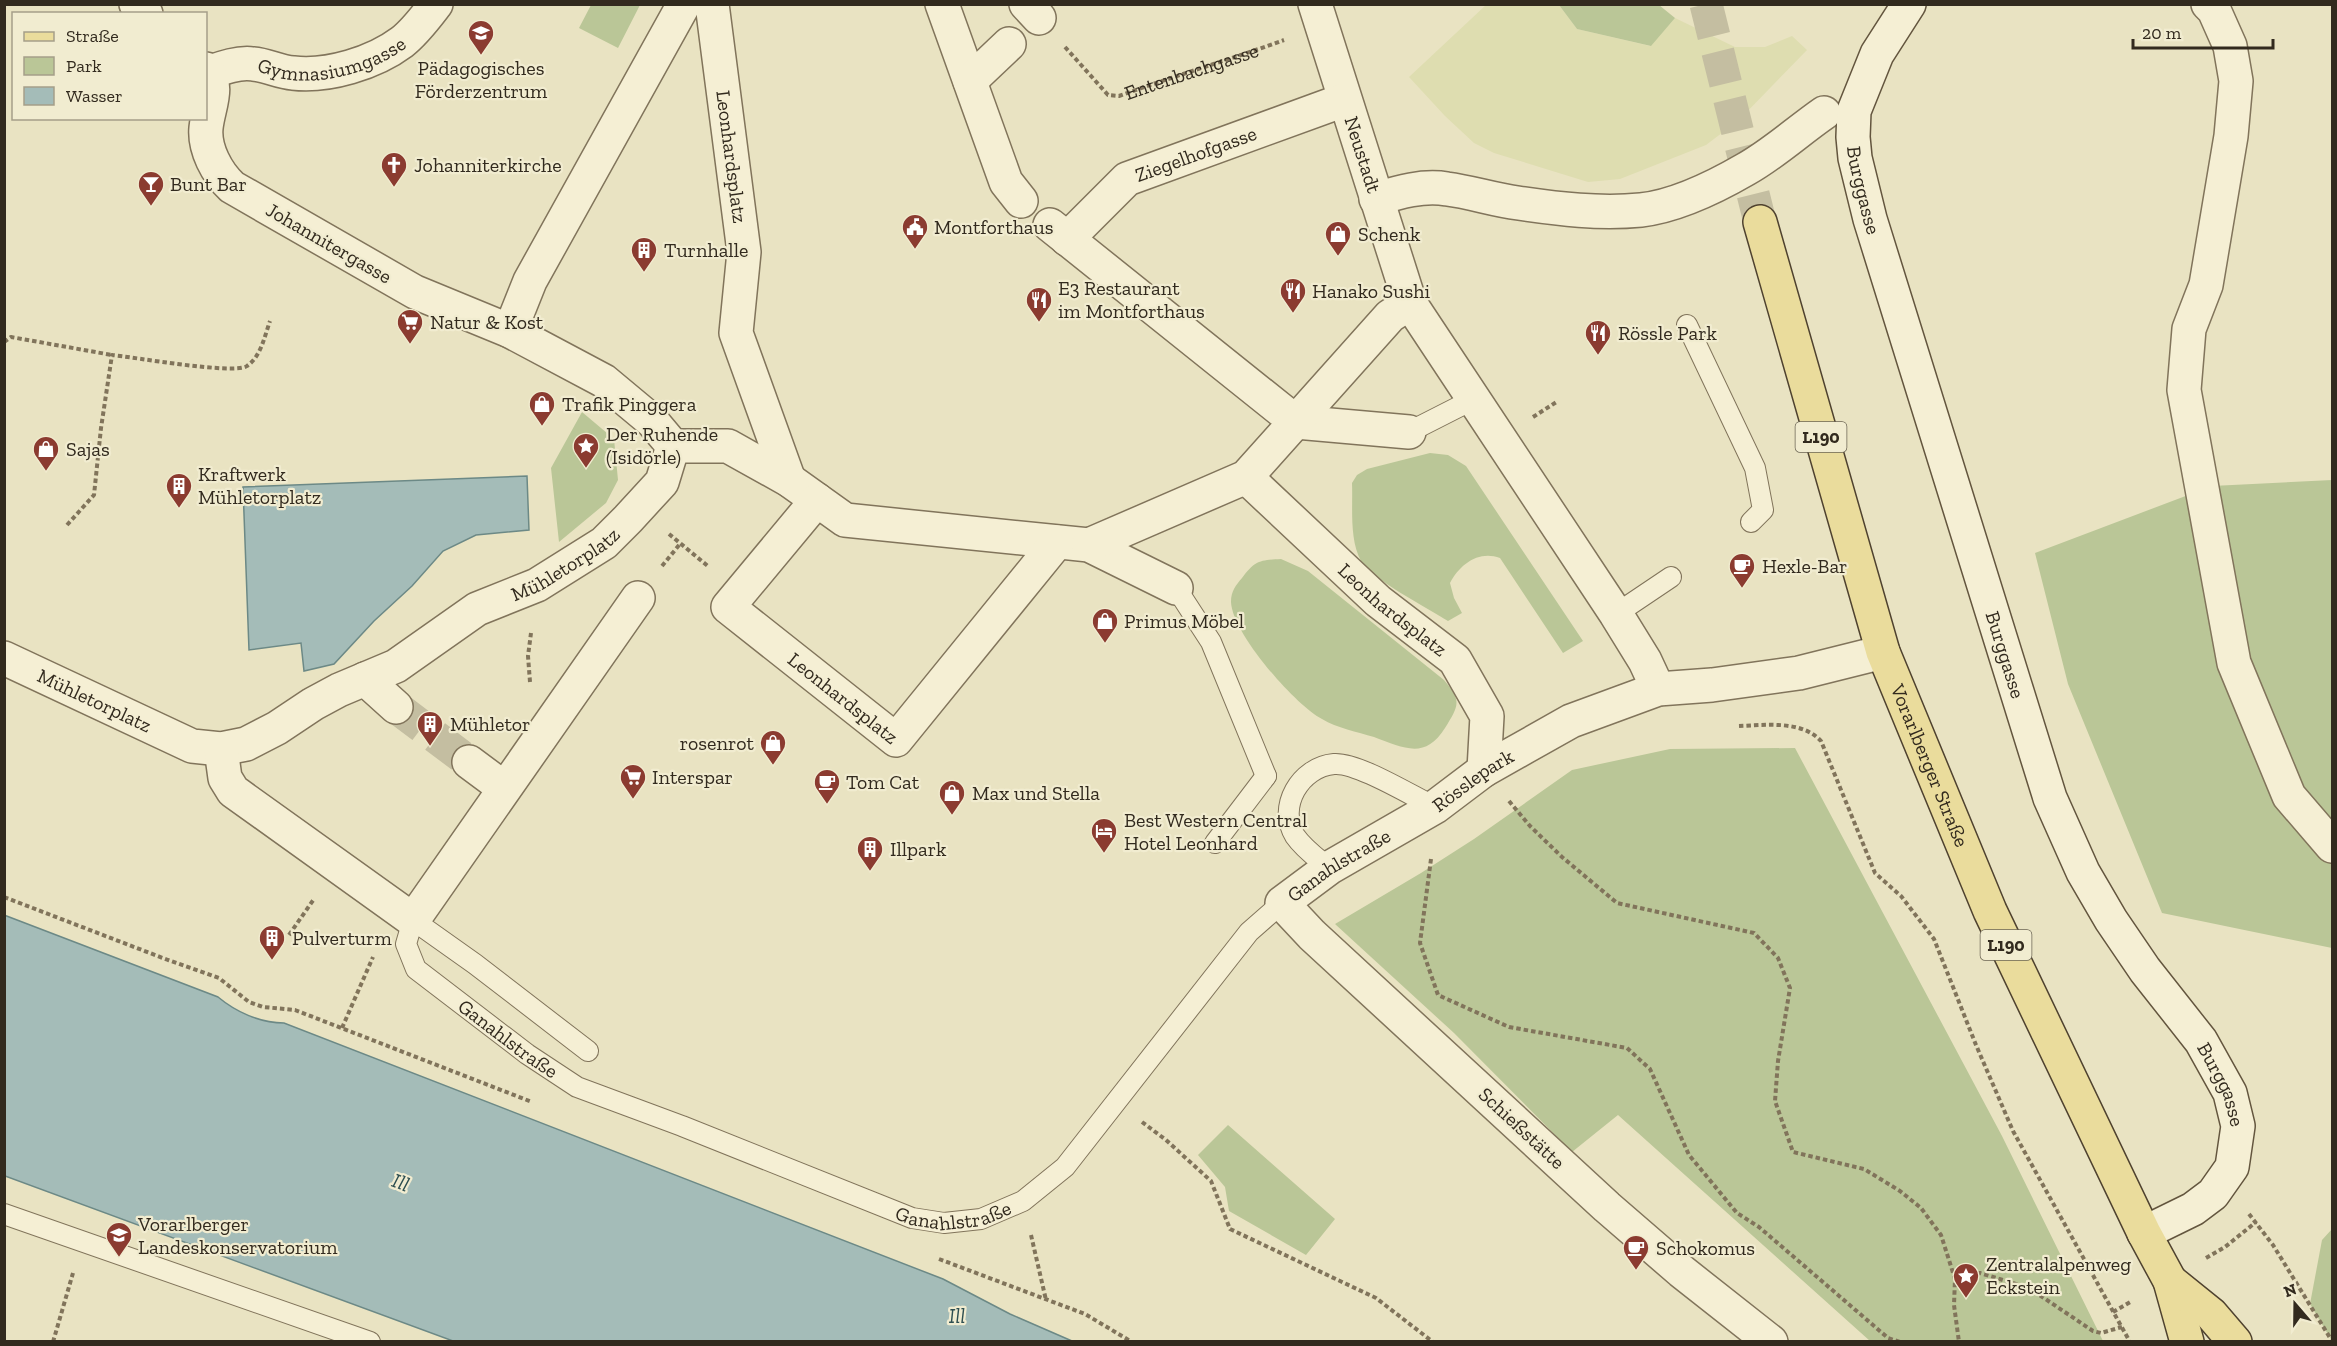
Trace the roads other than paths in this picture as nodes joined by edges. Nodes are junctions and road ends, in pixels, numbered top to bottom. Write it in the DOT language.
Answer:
graph roads {
  1 [pos="436,4"];
  2 [pos="684,4"];
  3 [pos="712,4"];
  4 [pos="942,4"];
  5 [pos="1909,4"];
  6 [pos="2208,4"];
  7 [pos="1318,15"];
  8 [pos="1009,44"];
  9 [pos="207,71"];
  10 [pos="970,81"];
  11 [pos="1344,100"];
  12 [pos="1824,113"];
  13 [pos="1376,199"];
  14 [pos="1021,201"];
  15 [pos="1760,222"];
  16 [pos="1410,303"];
  17 [pos="1687,325"];
  18 [pos="498,327"];
  19 [pos="1474,399"];
  20 [pos="1296,422"];
  21 [pos="1409,432"];
  22 [pos="674,446"];
  23 [pos="1246,477"];
  24 [pos="789,480"];
  25 [pos="817,500"];
  26 [pos="1751,522"];
  27 [pos="1057,542"];
  28 [pos="1089,545"];
  29 [pos="1671,577"];
  30 [pos="1176,588"];
  31 [pos="638,598"];
  32 [pos="1616,614"];
  33 [pos="1883,652"];
  34 [pos="4,658"];
  35 [pos="352,685"];
  36 [pos="1658,689"];
  37 [pos="396,707"];
  38 [pos="221,749"];
  39 [pos="469,762"];
  40 [pos="1484,770"];
  41 [pos="1266,776"];
  42 [pos="1300,781"];
  43 [pos="504,788"];
  44 [pos="1435,807"];
  45 [pos="1215,843"];
  46 [pos="2332,846"];
  47 [pos="1329,868"];
  48 [pos="1282,903"];
  49 [pos="413,920"];
  50 [pos="588,1051"];
  51 [pos="4,1214"];
  52 [pos="2144,1233"];
  53 [pos="2170,1281"];
  54 [pos="370,1341"];
  55 [pos="1770,1341"];
  56 [pos="2187,1341"];
  57 [pos="2235,1341"];
  1 -- 9 [label="street, Gymnasiumgasse"];
  2 -- 18 [label="street"];
  3 -- 24 [label="street, Leonhardsplatz"];
  4 -- 10 [label="street"];
  5 -- 52 [label="street, Burggasse"];
  6 -- 46 [label="street"];
  7 -- 11 [label="street, Neustadt"];
  8 -- 10 [label="street"];
  9 -- 18 [label="street, Johannitergasse"];
  10 -- 14 [label="street"];
  11 -- 13 [label="street, Neustadt"];
  11 -- 20 [label="street, Ziegelhofgasse"];
  12 -- 13 [label="street"];
  13 -- 16 [label="street, Neustadt"];
  15 -- 33 [label="main road, Vorarlberger Straße / L190"];
  16 -- 19 [label="street"];
  16 -- 20 [label="street"];
  17 -- 26 [label="lane"];
  18 -- 22 [label="street"];
  19 -- 21 [label="lane"];
  19 -- 32 [label="street"];
  20 -- 21 [label="street"];
  20 -- 23 [label="street"];
  22 -- 24 [label="street"];
  22 -- 35 [label="street, Mühletorplatz"];
  23 -- 28 [label="street"];
  23 -- 40 [label="street, Leonhardsplatz"];
  24 -- 25 [label="street"];
  25 -- 27 [label="street"];
  25 -- 27 [label="street, Leonhardsplatz"];
  27 -- 28 [label="street"];
  28 -- 30 [label="street"];
  29 -- 32 [label="lane"];
  30 -- 41 [label="lane"];
  31 -- 43 [label="street"];
  32 -- 36 [label="street"];
  33 -- 36 [label="street, Rösslepark"];
  33 -- 52 [label="main road, Vorarlberger Straße / L190"];
  34 -- 38 [label="street, Mühletorplatz"];
  35 -- 37 [label="street"];
  35 -- 38 [label="street, Mühletorplatz"];
  36 -- 40 [label="street, Rösslepark"];
  38 -- 49 [label="street"];
  39 -- 43 [label="street"];
  40 -- 44 [label="street, Rösslepark"];
  41 -- 42 [label="lane"];
  41 -- 45 [label="lane"];
  42 -- 44 [label="lane, Rösslepark"];
  42 -- 47 [label="lane"];
  43 -- 49 [label="street"];
  44 -- 47 [label="street, Ganahlstraße"];
  47 -- 48 [label="street, Ganahlstraße"];
  48 -- 49 [label="lane, Ganahlstraße"];
  48 -- 55 [label="street, Schießstätte"];
  49 -- 50 [label="lane"];
  51 -- 54 [label="lane"];
  52 -- 53 [label="main road, Vorarlberger Straße / L190"];
  53 -- 56 [label="main road, Vorarlberger Straße / L190"];
  53 -- 57 [label="main road, Vorarlberger Straße / L190"];
}
